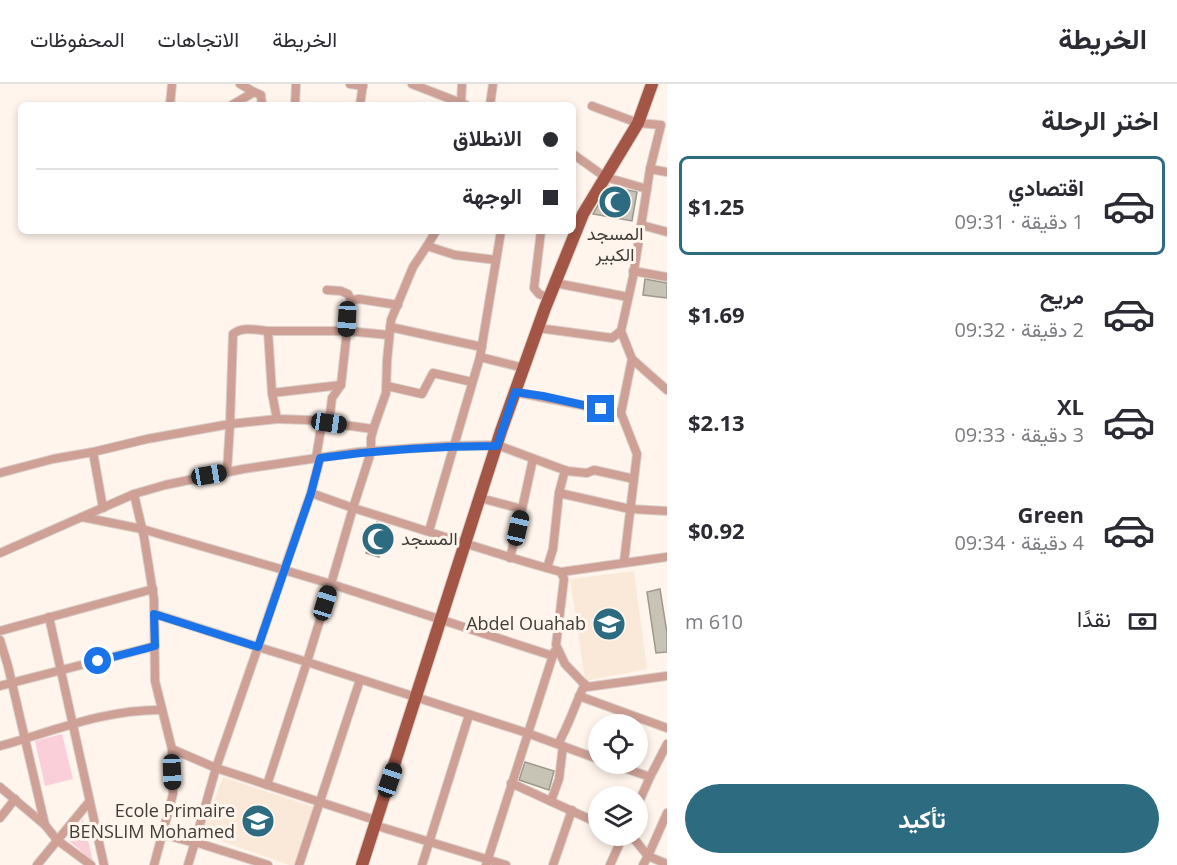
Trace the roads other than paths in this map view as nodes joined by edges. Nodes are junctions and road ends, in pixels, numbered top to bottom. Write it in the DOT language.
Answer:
graph roads {
  1 [pos="172,84"];
  2 [pos="240,84"];
  3 [pos="296,84"];
  4 [pos="350,84"];
  5 [pos="462,84"];
  6 [pos="494,84"];
  7 [pos="652,84"];
  8 [pos="363,85"];
  9 [pos="418,85"];
  10 [pos="254,92"];
  11 [pos="170,102"];
  12 [pos="237,102"];
  13 [pos="262,102"];
  14 [pos="295,102"];
  15 [pos="360,102"];
  16 [pos="458,102"];
  17 [pos="463,102"];
  18 [pos="491,102"];
  19 [pos="592,106"];
  20 [pos="638,123"];
  21 [pos="664,125"];
  22 [pos="576,156"];
  23 [pos="650,169"];
  24 [pos="667,172"];
  25 [pos="605,177"];
  26 [pos="647,189"];
  27 [pos="641,225"];
  28 [pos="576,231"];
  29 [pos="667,232"];
  30 [pos="434,234"];
  31 [pos="500,234"];
  32 [pos="541,234"];
  33 [pos="575,234"];
  34 [pos="427,246"];
  35 [pos="496,260"];
  36 [pos="633,271"];
  37 [pos="667,277"];
  38 [pos="555,283"];
  39 [pos="327,290"];
  40 [pos="628,297"];
  41 [pos="549,298"];
  42 [pos="351,300"];
  43 [pos="398,305"];
  44 [pos="538,328"];
  45 [pos="268,331"];
  46 [pos="346,331"];
  47 [pos="390,331"];
  48 [pos="621,331"];
  49 [pos="482,347"];
  50 [pos="480,357"];
  51 [pos="632,359"];
  52 [pos="524,368"];
  53 [pos="472,382"];
  54 [pos="341,385"];
  55 [pos="387,386"];
  56 [pos="667,390"];
  57 [pos="515,392"];
  58 [pos="272,393"];
  59 [pos="621,413"];
  60 [pos="277,419"];
  61 [pos="325,423"];
  62 [pos="231,424"];
  63 [pos="373,429"];
  64 [pos="453,446"];
  65 [pos="497,446"];
  66 [pos="93,452"];
  67 [pos="371,452"];
  68 [pos="318,458"];
  69 [pos="533,459"];
  70 [pos="565,470"];
  71 [pos="227,472"];
  72 [pos="0,473"];
  73 [pos="634,479"];
  74 [pos="311,493"];
  75 [pos="559,493"];
  76 [pos="135,494"];
  77 [pos="480,498"];
  78 [pos="103,508"];
  79 [pos="353,508"];
  80 [pos="522,509"];
  81 [pos="630,509"];
  82 [pos="667,511"];
  83 [pos="82,517"];
  84 [pos="142,529"];
  85 [pos="429,531"];
  86 [pos="466,543"];
  87 [pos="0,553"];
  88 [pos="667,557"];
  89 [pos="510,558"];
  90 [pos="624,562"];
  91 [pos="548,568"];
  92 [pos="284,570"];
  93 [pos="561,572"];
  94 [pos="331,584"];
  95 [pos="153,589"];
  96 [pos="154,614"];
  97 [pos="49,617"];
  98 [pos="441,620"];
  99 [pos="0,631"];
  100 [pos="0,640"];
  101 [pos="556,645"];
  102 [pos="155,646"];
  103 [pos="258,647"];
  104 [pos="553,656"];
  105 [pos="307,662"];
  106 [pos="61,672"];
  107 [pos="667,676"];
  108 [pos="360,680"];
  109 [pos="12,683"];
  110 [pos="585,684"];
  111 [pos="0,686"];
  112 [pos="579,696"];
  113 [pos="416,699"];
  114 [pos="162,710"];
  115 [pos="469,715"];
  116 [pos="72,724"];
  117 [pos="667,728"];
  118 [pos="527,733"];
  119 [pos="25,739"];
  120 [pos="667,744"];
  121 [pos="560,745"];
  122 [pos="0,746"];
  123 [pos="172,749"];
  124 [pos="588,755"];
  125 [pos="216,768"];
  126 [pos="641,774"];
  127 [pos="650,777"];
  128 [pos="511,783"];
  129 [pos="267,785"];
  130 [pos="646,786"];
  131 [pos="0,787"];
  132 [pos="15,799"];
  133 [pos="551,801"];
  134 [pos="89,802"];
  135 [pos="321,802"];
  136 [pos="572,810"];
  137 [pos="667,813"];
  138 [pos="0,818"];
  139 [pos="588,818"];
  140 [pos="375,823"];
  141 [pos="45,825"];
  142 [pos="162,834"];
  143 [pos="57,840"];
  144 [pos="195,842"];
  145 [pos="429,842"];
  146 [pos="619,846"];
  147 [pos="639,846"];
  148 [pos="648,856"];
  149 [pos="487,862"];
  150 [pos="667,864"];
  151 [pos="37,865"];
  152 [pos="91,865"];
  153 [pos="104,865"];
  154 [pos="154,865"];
  155 [pos="188,865"];
  156 [pos="268,865"];
  157 [pos="300,865"];
  158 [pos="362,865"];
  159 [pos="422,865"];
  160 [pos="506,865"];
  161 [pos="553,865"];
  162 [pos="610,865"];
  163 [pos="643,865"];
  1 -- 11 [label="street"];
  2 -- 10 [label="street"];
  3 -- 14 [label="street"];
  4 -- 8 [label="street"];
  5 -- 17 [label="street"];
  6 -- 18 [label="street"];
  7 -- 20 [label="main road"];
  8 -- 15 [label="street"];
  9 -- 16 [label="street"];
  10 -- 12 [label="street"];
  10 -- 13 [label="street"];
  19 -- 20 [label="street"];
  20 -- 21 [label="street"];
  20 -- 25 [label="main road"];
  21 -- 23 [label="street"];
  22 -- 25 [label="street"];
  23 -- 24 [label="street"];
  23 -- 26 [label="street"];
  25 -- 26 [label="street"];
  25 -- 28 [label="main road"];
  26 -- 27 [label="street"];
  27 -- 29 [label="street"];
  27 -- 36 [label="street"];
  30 -- 34 [label="street"];
  31 -- 35 [label="street"];
  32 -- 41 [label="street"];
  33 -- 38 [label="main road"];
  34 -- 35 [label="street"];
  34 -- 43 [label="street"];
  35 -- 49 [label="street"];
  36 -- 37 [label="street"];
  36 -- 40 [label="street"];
  38 -- 40 [label="street"];
  38 -- 41 [label="main road"];
  39 -- 42 [label="street"];
  40 -- 48 [label="street"];
  41 -- 44 [label="main road"];
  42 -- 43 [label="street"];
  42 -- 46 [label="street"];
  43 -- 47 [label="street"];
  44 -- 48 [label="street"];
  44 -- 52 [label="main road"];
  45 -- 46 [label="street"];
  45 -- 58 [label="street"];
  45 -- 62 [label="street"];
  46 -- 47 [label="street"];
  46 -- 54 [label="street"];
  47 -- 49 [label="street"];
  47 -- 55 [label="street"];
  48 -- 51 [label="street"];
  49 -- 50 [label="street"];
  50 -- 52 [label="street"];
  50 -- 53 [label="street"];
  51 -- 56 [label="street"];
  51 -- 59 [label="street"];
  52 -- 57 [label="main road"];
  53 -- 55 [label="street"];
  53 -- 64 [label="street"];
  54 -- 58 [label="street"];
  54 -- 61 [label="street"];
  55 -- 63 [label="street"];
  57 -- 59 [label="street"];
  57 -- 65 [label="main road"];
  58 -- 60 [label="street"];
  59 -- 73 [label="street"];
  60 -- 61 [label="street"];
  60 -- 62 [label="street"];
  61 -- 63 [label="street"];
  61 -- 68 [label="street"];
  62 -- 66 [label="street"];
  62 -- 71 [label="street"];
  63 -- 67 [label="street"];
  64 -- 65 [label="street"];
  64 -- 67 [label="street"];
  64 -- 85 [label="street"];
  65 -- 69 [label="street"];
  65 -- 77 [label="main road"];
  66 -- 72 [label="street"];
  66 -- 78 [label="street"];
  67 -- 68 [label="street"];
  67 -- 79 [label="street"];
  68 -- 71 [label="street"];
  68 -- 74 [label="street"];
  69 -- 70 [label="street"];
  69 -- 80 [label="street"];
  70 -- 73 [label="street"];
  70 -- 75 [label="street"];
  71 -- 76 [label="street"];
  73 -- 81 [label="street"];
  74 -- 79 [label="street"];
  74 -- 92 [label="street"];
  75 -- 81 [label="street"];
  75 -- 91 [label="street"];
  76 -- 78 [label="street"];
  76 -- 84 [label="street"];
  77 -- 80 [label="street"];
  77 -- 86 [label="main road"];
  78 -- 83 [label="street"];
  79 -- 85 [label="street"];
  79 -- 94 [label="street"];
  80 -- 89 [label="street"];
  81 -- 82 [label="street"];
  81 -- 90 [label="street"];
  83 -- 84 [label="street"];
  83 -- 87 [label="street"];
  84 -- 92 [label="street"];
  84 -- 95 [label="street"];
  85 -- 86 [label="street"];
  86 -- 89 [label="street"];
  86 -- 98 [label="main road"];
  88 -- 90 [label="street"];
  89 -- 91 [label="street"];
  90 -- 93 [label="street"];
  91 -- 93 [label="street"];
  92 -- 94 [label="street"];
  92 -- 103 [label="street"];
  93 -- 101 [label="street"];
  94 -- 98 [label="street"];
  94 -- 105 [label="street"];
  95 -- 96 [label="street"];
  95 -- 97 [label="street"];
  96 -- 102 [label="street"];
  96 -- 103 [label="street"];
  97 -- 99 [label="street"];
  97 -- 106 [label="street"];
  98 -- 104 [label="street"];
  98 -- 113 [label="main road"];
  100 -- 109 [label="street"];
  101 -- 104 [label="street"];
  101 -- 110 [label="street"];
  102 -- 106 [label="street"];
  102 -- 114 [label="street"];
  103 -- 105 [label="street"];
  103 -- 125 [label="street"];
  104 -- 118 [label="street"];
  105 -- 108 [label="street"];
  105 -- 129 [label="street"];
  106 -- 109 [label="street"];
  106 -- 116 [label="street"];
  107 -- 110 [label="street"];
  108 -- 113 [label="street"];
  108 -- 135 [label="street"];
  109 -- 111 [label="street"];
  109 -- 119 [label="street"];
  110 -- 112 [label="street"];
  112 -- 117 [label="street"];
  112 -- 121 [label="street"];
  113 -- 115 [label="street"];
  113 -- 140 [label="main road"];
  114 -- 116 [label="street"];
  114 -- 123 [label="street"];
  115 -- 118 [label="street"];
  115 -- 145 [label="street"];
  116 -- 119 [label="street"];
  116 -- 134 [label="street"];
  118 -- 121 [label="street"];
  118 -- 128 [label="street"];
  119 -- 122 [label="street"];
  119 -- 141 [label="street"];
  120 -- 127 [label="street"];
  121 -- 124 [label="street"];
  121 -- 133 [label="street"];
  123 -- 125 [label="street"];
  123 -- 142 [label="street"];
  125 -- 129 [label="street"];
  125 -- 144 [label="street"];
  126 -- 127 [label="street"];
  127 -- 130 [label="street"];
  128 -- 133 [label="street"];
  128 -- 149 [label="street"];
  129 -- 135 [label="street"];
  131 -- 132 [label="street"];
  132 -- 138 [label="street"];
  132 -- 141 [label="street"];
  133 -- 136 [label="street"];
  134 -- 143 [label="street"];
  134 -- 153 [label="street"];
  135 -- 140 [label="street"];
  135 -- 157 [label="street"];
  136 -- 139 [label="street"];
  136 -- 161 [label="street"];
  137 -- 148 [label="street"];
  140 -- 145 [label="street"];
  140 -- 158 [label="main road"];
  141 -- 143 [label="street"];
  142 -- 144 [label="street"];
  142 -- 154 [label="street"];
  143 -- 151 [label="street"];
  143 -- 152 [label="street"];
  144 -- 155 [label="street"];
  144 -- 156 [label="street"];
  145 -- 149 [label="street"];
  145 -- 159 [label="street"];
  146 -- 162 [label="street"];
  147 -- 148 [label="street"];
  148 -- 150 [label="street"];
  148 -- 163 [label="street"];
  149 -- 160 [label="street"];
}
